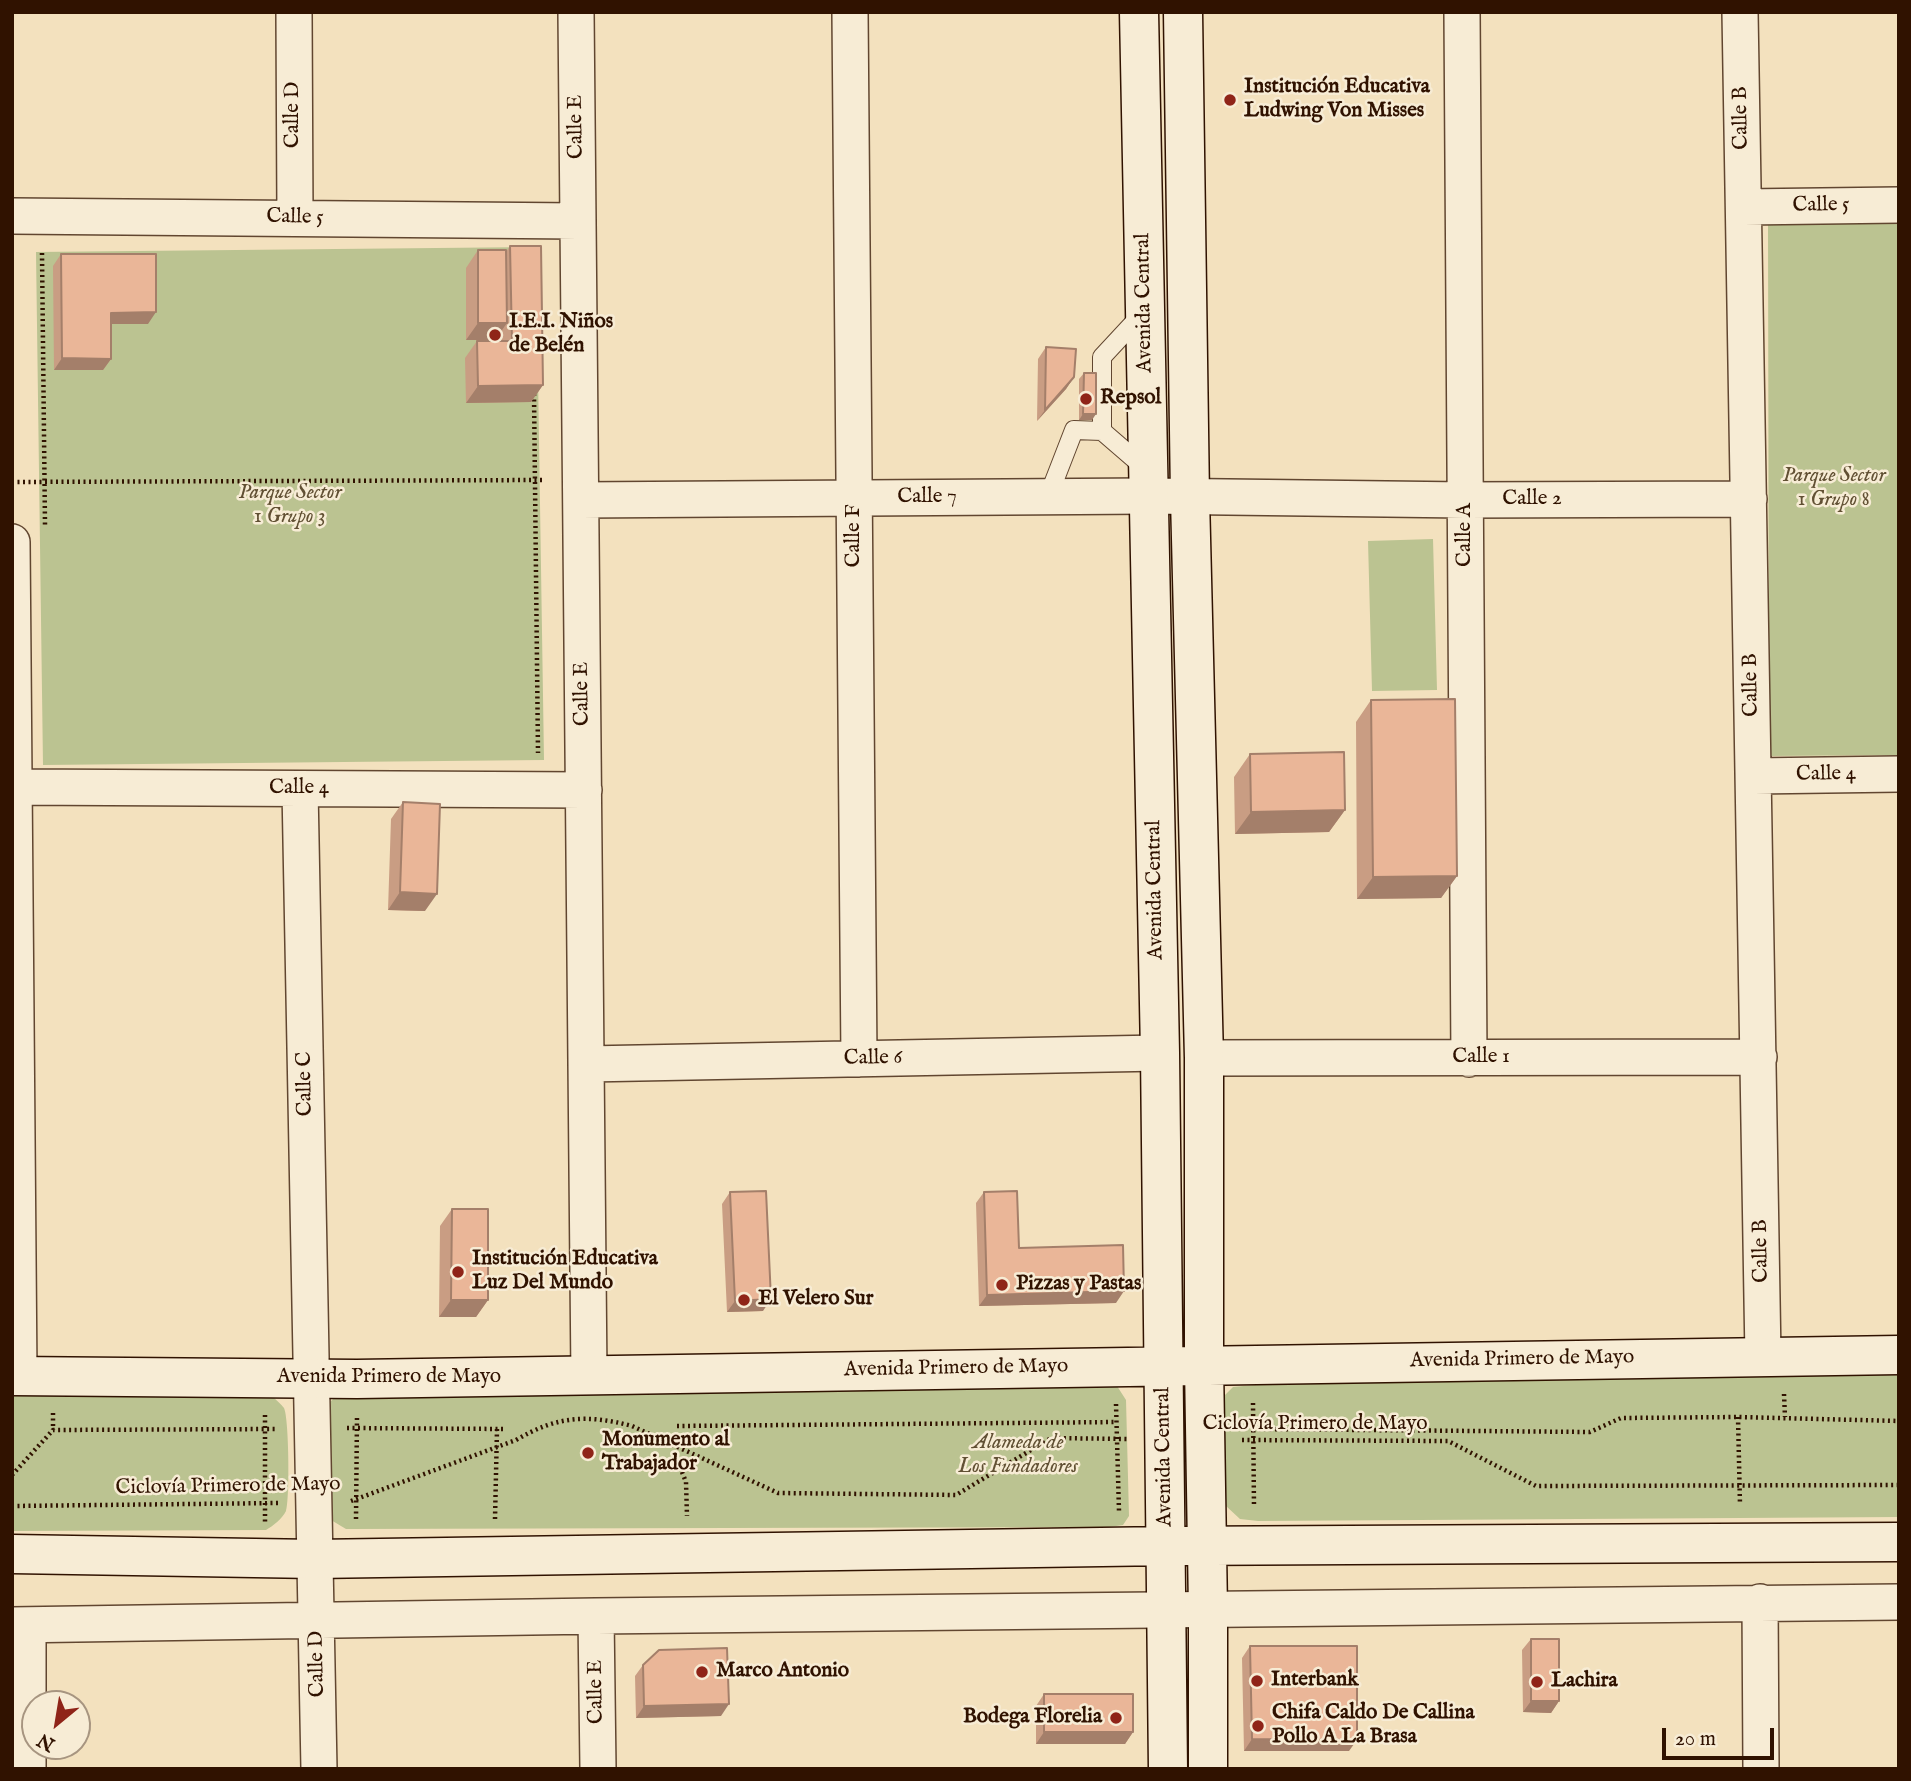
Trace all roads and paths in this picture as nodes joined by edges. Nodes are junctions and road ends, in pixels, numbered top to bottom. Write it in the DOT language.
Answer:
graph roads {
  1 [pos="293,12"];
  2 [pos="576,12"];
  3 [pos="850,12"];
  4 [pos="1139,12"];
  5 [pos="1183,12"];
  6 [pos="1462,12"];
  7 [pos="1741,12"];
  8 [pos="1899,205"];
  9 [pos="1744,207"];
  10 [pos="12,216"];
  11 [pos="295,218"];
  12 [pos="578,220"];
  13 [pos="55,252"];
  14 [pos="1145,310"];
  15 [pos="534,386"];
  16 [pos="1102,431"];
  17 [pos="535,480"];
  18 [pos="12,482"];
  19 [pos="45,482"];
  20 [pos="1148,483"];
  21 [pos="581,490"];
  22 [pos="1048,497"];
  23 [pos="854,498"];
  24 [pos="1190,498"];
  25 [pos="1749,499"];
  26 [pos="1465,500"];
  27 [pos="29,540"];
  28 [pos="524,754"];
  29 [pos="1899,774"];
  30 [pos="1754,776"];
  31 [pos="15,787"];
  32 [pos="300,789"];
  33 [pos="584,790"];
  34 [pos="1160,1053"];
  35 [pos="1759,1057"];
  36 [pos="1204,1058"];
  37 [pos="859,1059"];
  38 [pos="1469,1059"];
  39 [pos="587,1064"];
  40 [pos="14,1084"];
  41 [pos="1899,1355"];
  42 [pos="1763,1357"];
  43 [pos="1253,1364"];
  44 [pos="1164,1365"];
  45 [pos="1204,1365"];
  46 [pos="1116,1366"];
  47 [pos="16,1376"];
  48 [pos="589,1376"];
  49 [pos="264,1379"];
  50 [pos="312,1379"];
  51 [pos="357,1379"];
  52 [pos="1738,1417"];
  53 [pos="1899,1421"];
  54 [pos="1117,1422"];
  55 [pos="677,1426"];
  56 [pos="356,1428"];
  57 [pos="497,1429"];
  58 [pos="506,1429"];
  59 [pos="1253,1429"];
  60 [pos="265,1430"];
  61 [pos="1117,1439"];
  62 [pos="1165,1440"];
  63 [pos="1205,1440"];
  64 [pos="1253,1440"];
  65 [pos="497,1447"];
  66 [pos="12,1475"];
  67 [pos="1740,1485"];
  68 [pos="1899,1485"];
  69 [pos="356,1501"];
  70 [pos="314,1502"];
  71 [pos="265,1503"];
  72 [pos="12,1506"];
  73 [pos="1899,1542"];
  74 [pos="1742,1544"];
  75 [pos="1167,1546"];
  76 [pos="1207,1546"];
  77 [pos="1254,1546"];
  78 [pos="1120,1547"];
  79 [pos="12,1554"];
  80 [pos="494,1557"];
  81 [pos="265,1558"];
  82 [pos="315,1559"];
  83 [pos="355,1559"];
  84 [pos="1760,1602"];
  85 [pos="1899,1602"];
  86 [pos="1208,1609"];
  87 [pos="1167,1611"];
  88 [pos="596,1616"];
  89 [pos="317,1620"];
  90 [pos="20,1625"];
  91 [pos="28,1769"];
  92 [pos="319,1769"];
  93 [pos="598,1769"];
  94 [pos="1168,1769"];
  95 [pos="1208,1769"];
  96 [pos="1761,1769"];
  1 -- 11 [label="street, Calle D"];
  2 -- 12 [label="street, Calle E"];
  3 -- 23 [label="street, Calle F"];
  4 -- 14 [label="main road, Avenida Central"];
  5 -- 24 [label="main road, Avenida Central"];
  6 -- 26 [label="street, Calle A"];
  7 -- 9 [label="street, Calle B"];
  8 -- 9 [label="street, Calle 5"];
  9 -- 25 [label="street, Calle B"];
  10 -- 11 [label="street, Calle 5"];
  11 -- 12 [label="street, Calle 5"];
  12 -- 21 [label="street, Calle E"];
  13 -- 19 [label="path"];
  14 -- 16 [label="lane"];
  14 -- 20 [label="main road, Avenida Central"];
  15 -- 17 [label="path"];
  16 -- 20 [label="lane"];
  16 -- 22 [label="lane"];
  17 -- 19 [label="path"];
  17 -- 21 [label="path"];
  17 -- 28 [label="path"];
  18 -- 19 [label="path"];
  19 -- 27 [label="path"];
  20 -- 22 [label="street, Calle 7"];
  20 -- 24 [label="street, Calle 7"];
  20 -- 34 [label="main road, Avenida Central"];
  21 -- 23 [label="street, Calle 7"];
  21 -- 33 [label="street, Calle E"];
  22 -- 23 [label="street, Calle 7"];
  23 -- 37 [label="street, Calle F"];
  24 -- 26 [label="street, Calle 2"];
  24 -- 36 [label="main road, Avenida Central"];
  25 -- 26 [label="street, Calle 2"];
  25 -- 30 [label="street, Calle B"];
  26 -- 38 [label="street, Calle A"];
  27 -- 31 [label="street"];
  29 -- 30 [label="street, Calle 4"];
  30 -- 35 [label="street, Calle B"];
  31 -- 32 [label="street, Calle 4"];
  31 -- 40 [label="street"];
  32 -- 33 [label="street, Calle 4"];
  32 -- 50 [label="street, Calle C"];
  33 -- 39 [label="street, Calle E"];
  34 -- 37 [label="street, Calle 6"];
  34 -- 44 [label="main road, Avenida Central"];
  35 -- 38 [label="street, Calle 1"];
  35 -- 42 [label="street, Calle B"];
  36 -- 38 [label="street, Calle 1"];
  36 -- 45 [label="main road, Avenida Central"];
  37 -- 39 [label="street, Calle 6"];
  39 -- 48 [label="street, Calle E"];
  40 -- 47 [label="street"];
  41 -- 42 [label="main road, Avenida Primero de Mayo"];
  42 -- 43 [label="main road, Avenida Primero de Mayo"];
  43 -- 45 [label="main road, Avenida Primero de Mayo"];
  43 -- 59 [label="path"];
  44 -- 45 [label="main road, Avenida Primero de Mayo"];
  44 -- 46 [label="main road, Avenida Primero de Mayo"];
  44 -- 62 [label="main road, Avenida Central"];
  45 -- 63 [label="main road, Avenida Central"];
  46 -- 48 [label="main road, Avenida Primero de Mayo"];
  46 -- 54 [label="path"];
  47 -- 49 [label="main road, Avenida Primero de Mayo"];
  48 -- 51 [label="main road, Avenida Primero de Mayo"];
  49 -- 50 [label="main road, Avenida Primero de Mayo"];
  49 -- 60 [label="path"];
  50 -- 51 [label="main road, Avenida Primero de Mayo"];
  50 -- 70 [label="street, Calle C"];
  51 -- 56 [label="path"];
  52 -- 53 [label="path"];
  52 -- 59 [label="path"];
  52 -- 67 [label="path"];
  54 -- 55 [label="path"];
  54 -- 61 [label="path"];
  56 -- 57 [label="path"];
  56 -- 69 [label="path"];
  57 -- 58 [label="path"];
  57 -- 65 [label="path"];
  59 -- 64 [label="path"];
  60 -- 66 [label="path"];
  60 -- 71 [label="path"];
  61 -- 62 [label="path, Ciclovía Primero de Mayo"];
  61 -- 65 [label="path, Ciclovía Primero de Mayo"];
  61 -- 78 [label="path"];
  62 -- 75 [label="main road, Avenida Central"];
  63 -- 64 [label="path, Ciclovía Primero de Mayo"];
  63 -- 76 [label="main road, Avenida Central"];
  64 -- 67 [label="path, Ciclovía Primero de Mayo"];
  64 -- 77 [label="path"];
  65 -- 69 [label="path, Ciclovía Primero de Mayo"];
  65 -- 80 [label="path"];
  67 -- 68 [label="path, Ciclovía Primero de Mayo"];
  67 -- 74 [label="path"];
  69 -- 70 [label="path, Ciclovía Primero de Mayo"];
  69 -- 83 [label="path"];
  70 -- 71 [label="path, Ciclovía Primero de Mayo"];
  70 -- 82 [label="street, Calle D"];
  71 -- 72 [label="path, Ciclovía Primero de Mayo"];
  71 -- 81 [label="path"];
  73 -- 74 [label="main road"];
  74 -- 77 [label="main road"];
  75 -- 76 [label="main road"];
  75 -- 78 [label="main road"];
  75 -- 87 [label="main road, Avenida Central"];
  76 -- 77 [label="main road"];
  76 -- 86 [label="main road, Avenida Central"];
  78 -- 80 [label="main road"];
  79 -- 81 [label="main road"];
  80 -- 83 [label="main road"];
  81 -- 82 [label="main road"];
  82 -- 83 [label="main road"];
  82 -- 89 [label="street, Calle D"];
  84 -- 85 [label="street"];
  84 -- 86 [label="street"];
  84 -- 96 [label="street"];
  86 -- 87 [label="street"];
  86 -- 95 [label="main road, Avenida Central"];
  87 -- 88 [label="street"];
  87 -- 94 [label="main road, Avenida Central"];
  88 -- 89 [label="street"];
  88 -- 93 [label="street, Calle E"];
  89 -- 90 [label="street"];
  89 -- 92 [label="street, Calle D"];
  90 -- 91 [label="street"];
}
